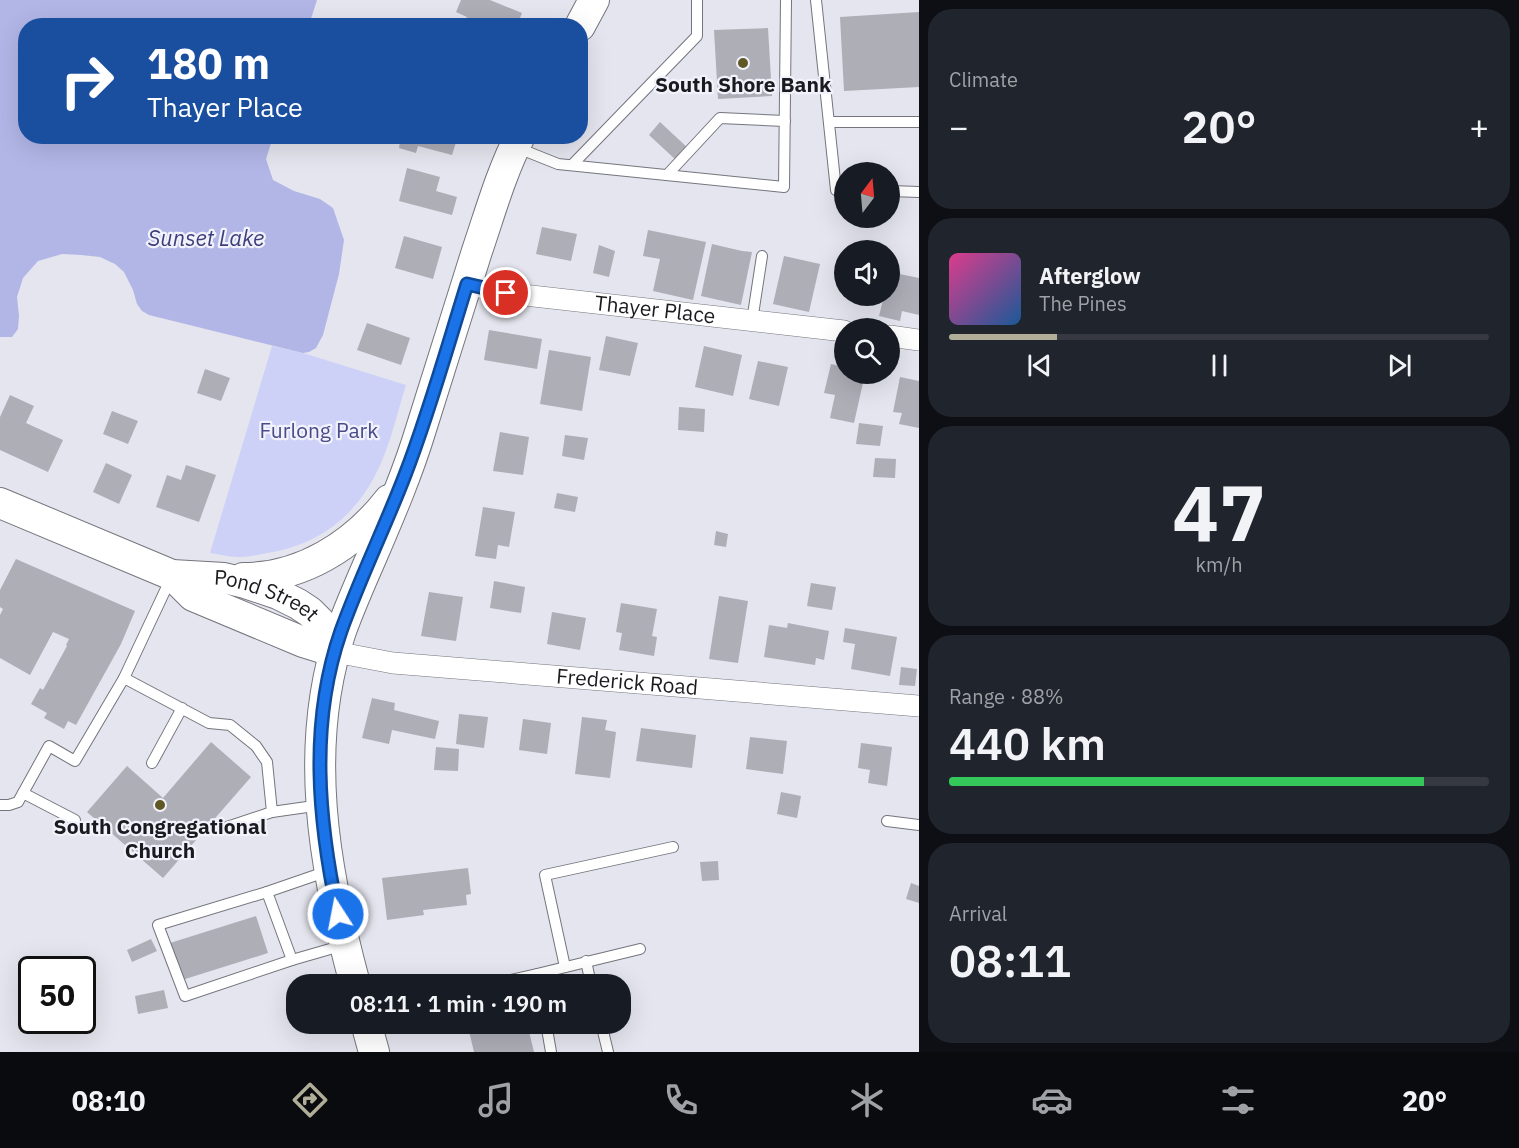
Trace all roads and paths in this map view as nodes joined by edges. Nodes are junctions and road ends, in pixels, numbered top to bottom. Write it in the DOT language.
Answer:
graph roads {
  1 [pos="594,0"];
  2 [pos="697,0"];
  3 [pos="786,0"];
  4 [pos="816,0"];
  5 [pos="584,18"];
  6 [pos="785,121"];
  7 [pos="829,122"];
  8 [pos="919,122"];
  9 [pos="516,144"];
  10 [pos="522,144"];
  11 [pos="572,165"];
  12 [pos="834,171"];
  13 [pos="667,175"];
  14 [pos="900,191"];
  15 [pos="919,192"];
  16 [pos="762,256"];
  17 [pos="467,284"];
  18 [pos="752,321"];
  19 [pos="834,331"];
  20 [pos="900,337"];
  21 [pos="919,340"];
  22 [pos="406,472"];
  23 [pos="1,505"];
  24 [pos="172,575"];
  25 [pos="224,578"];
  26 [pos="335,651"];
  27 [pos="124,678"];
  28 [pos="919,706"];
  29 [pos="182,708"];
  30 [pos="152,763"];
  31 [pos="23,793"];
  32 [pos="0,805"];
  33 [pos="321,805"];
  34 [pos="272,812"];
  35 [pos="75,820"];
  36 [pos="887,821"];
  37 [pos="919,825"];
  38 [pos="227,827"];
  39 [pos="673,847"];
  40 [pos="329,870"];
  41 [pos="267,892"];
  42 [pos="344,944"];
  43 [pos="640,949"];
  44 [pos="292,960"];
  45 [pos="586,961"];
  46 [pos="565,967"];
  47 [pos="353,974"];
  48 [pos="549,974"];
  49 [pos="589,974"];
  50 [pos="369,1034"];
  51 [pos="548,1034"];
  52 [pos="604,1034"];
  53 [pos="374,1052"];
  54 [pos="551,1052"];
  55 [pos="608,1052"];
  1 -- 5 [label="main road"];
  2 -- 11 [label="lane"];
  3 -- 6 [label="lane"];
  4 -- 7 [label="lane"];
  6 -- 13 [label="lane"];
  6 -- 13 [label="lane"];
  7 -- 8 [label="lane"];
  7 -- 12 [label="lane"];
  9 -- 17 [label="main road"];
  10 -- 11 [label="lane"];
  11 -- 13 [label="lane"];
  14 -- 15 [label="lane"];
  16 -- 18 [label="lane"];
  17 -- 18 [label="street, Thayer Place"];
  17 -- 22 [label="main road"];
  18 -- 19 [label="street, Thayer Place"];
  20 -- 21 [label="street"];
  22 -- 25 [label="main road"];
  22 -- 26 [label="main road"];
  23 -- 24 [label="main road, Pond Street"];
  24 -- 25 [label="main road, Pond Street"];
  24 -- 26 [label="main road, Pond Street"];
  24 -- 27 [label="lane"];
  25 -- 26 [label="main road, Pond Street"];
  26 -- 28 [label="street, Frederick Road"];
  26 -- 33 [label="main road"];
  27 -- 29 [label="lane"];
  27 -- 31 [label="lane"];
  29 -- 30 [label="lane"];
  29 -- 34 [label="lane"];
  31 -- 32 [label="lane"];
  31 -- 35 [label="lane"];
  33 -- 34 [label="lane"];
  33 -- 40 [label="main road"];
  34 -- 38 [label="lane"];
  36 -- 37 [label="lane"];
  39 -- 46 [label="lane"];
  40 -- 41 [label="lane"];
  40 -- 42 [label="main road"];
  41 -- 44 [label="lane"];
  41 -- 44 [label="lane"];
  42 -- 44 [label="lane"];
  42 -- 47 [label="main road"];
  43 -- 45 [label="lane"];
  45 -- 46 [label="lane"];
  45 -- 49 [label="lane"];
  46 -- 48 [label="lane"];
  50 -- 53 [label="main road"];
  51 -- 54 [label="lane"];
  52 -- 55 [label="lane"];
}
